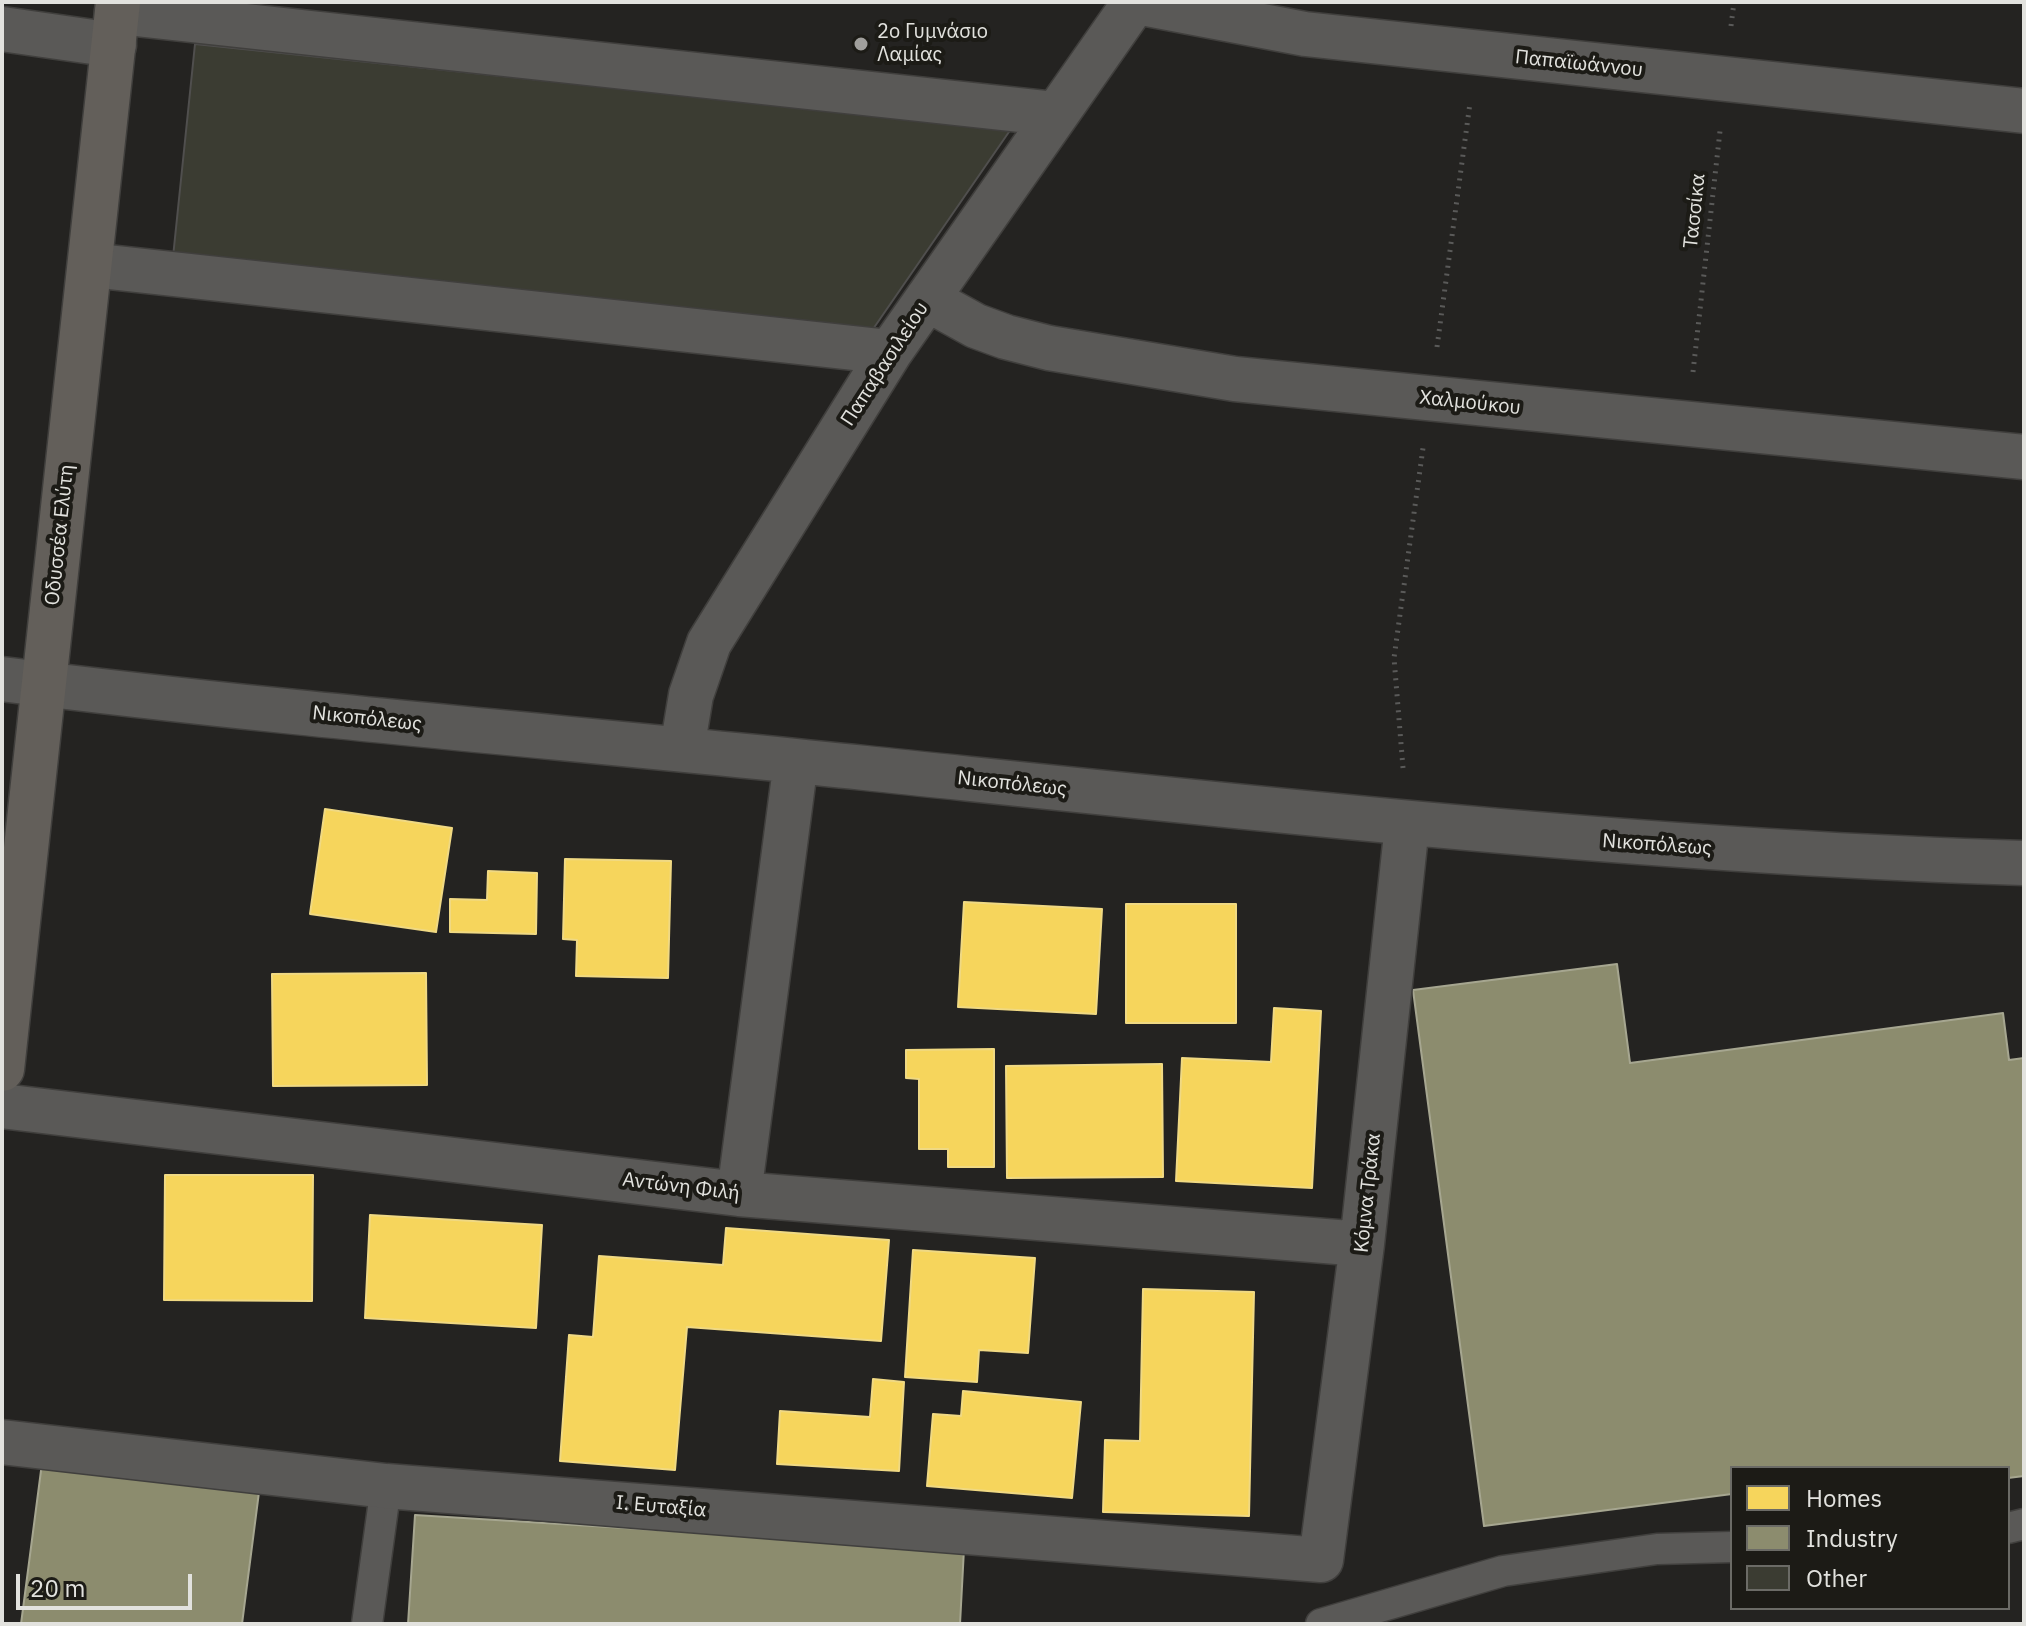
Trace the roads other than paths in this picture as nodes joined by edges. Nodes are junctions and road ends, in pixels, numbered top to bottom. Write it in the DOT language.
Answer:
graph roads {
  1 [pos="1136,2"];
  2 [pos="116,20"];
  3 [pos="2,29"];
  4 [pos="2024,111"];
  5 [pos="1056,114"];
  6 [pos="90,265"];
  7 [pos="927,299"];
  8 [pos="890,352"];
  9 [pos="2024,457"];
  10 [pos="23,682"];
  11 [pos="682,749"];
  12 [pos="796,761"];
  13 [pos="1407,825"];
  14 [pos="2024,863"];
  15 [pos="2,1069"];
  16 [pos="2,1106"];
  17 [pos="739,1194"];
  18 [pos="1362,1244"];
  19 [pos="2,1442"];
  20 [pos="386,1486"];
  21 [pos="1730,1547"];
  22 [pos="1321,1560"];
  23 [pos="367,1624"];
  24 [pos="1321,1624"];
  1 -- 4 [label="street, Παπαϊωάννου"];
  1 -- 5 [label="street, Παπαβασιλείου"];
  2 -- 3 [label="street"];
  2 -- 5 [label="street"];
  2 -- 6 [label="street, Οδυσσέα Ελύτη"];
  5 -- 7 [label="street, Παπαβασιλείου"];
  6 -- 8 [label="street"];
  6 -- 10 [label="street, Οδυσσέα Ελύτη"];
  7 -- 8 [label="street, Παπαβασιλείου"];
  7 -- 9 [label="street, Χαλμούκου"];
  8 -- 11 [label="street, Παπαβασιλείου"];
  10 -- 11 [label="street, Νικοπόλεως"];
  10 -- 15 [label="street, Οδυσσέα Ελύτη"];
  11 -- 12 [label="street, Νικοπόλεως"];
  12 -- 13 [label="street, Νικοπόλεως"];
  12 -- 17 [label="street"];
  13 -- 14 [label="street, Νικοπόλεως"];
  13 -- 18 [label="street, Κόμνα Τράκα"];
  16 -- 17 [label="street, Αντώνη Φιλή"];
  17 -- 18 [label="street, Αντώνη Φιλή"];
  18 -- 22 [label="street, Κόμνα Τράκα"];
  19 -- 20 [label="street, Ι. Ευταξία"];
  20 -- 22 [label="street, Ι. Ευταξία"];
  20 -- 23 [label="lane"];
  21 -- 24 [label="lane"];
}
